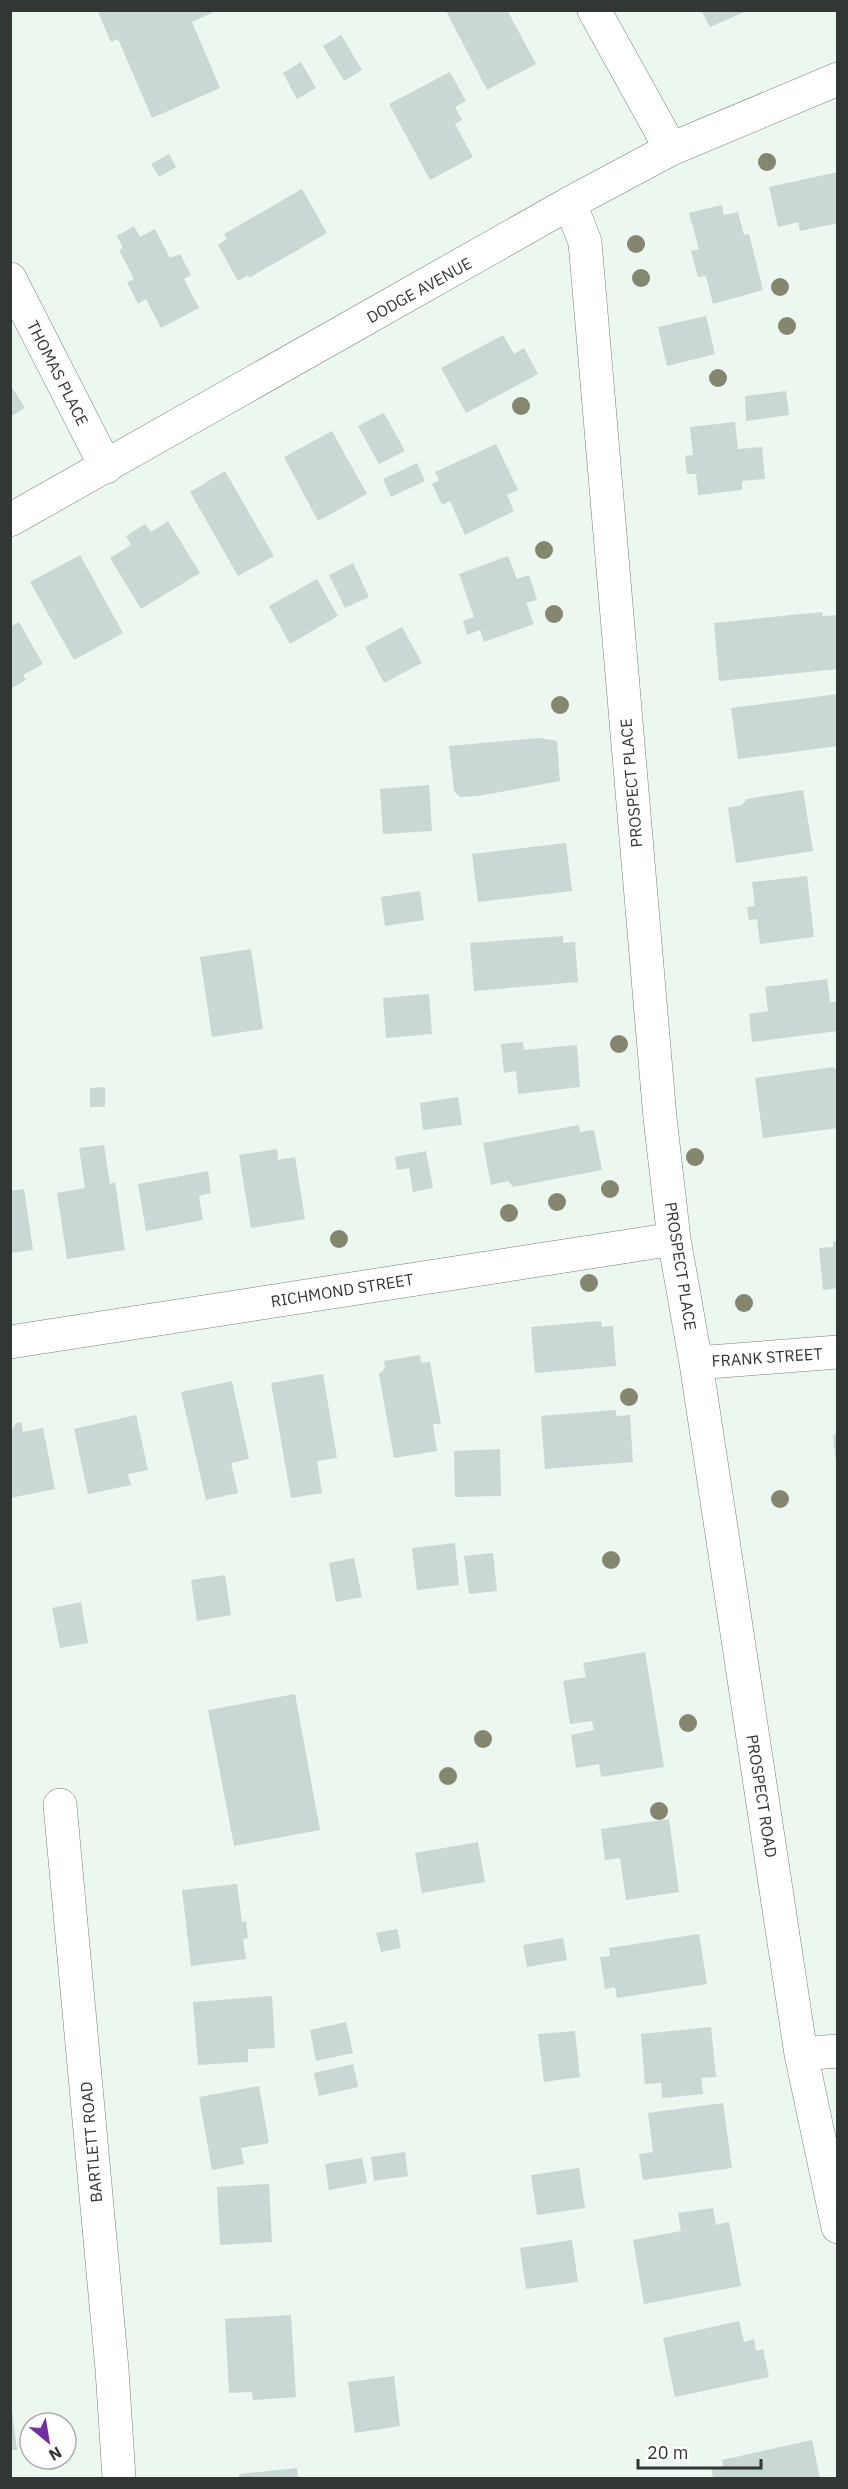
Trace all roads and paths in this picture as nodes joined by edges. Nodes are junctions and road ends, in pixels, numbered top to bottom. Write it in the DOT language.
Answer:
graph roads {
  1 [pos="594,10"];
  2 [pos="837,79"];
  3 [pos="671,149"];
  4 [pos="570,203"];
  5 [pos="10,279"];
  6 [pos="106,467"];
  7 [pos="10,520"];
  8 [pos="674,1239"];
  9 [pos="10,1342"];
  10 [pos="837,1352"];
  11 [pos="696,1363"];
  12 [pos="60,1805"];
  13 [pos="837,2051"];
  14 [pos="801,2054"];
  15 [pos="837,2227"];
  16 [pos="119,2478"];
  1 -- 3 [label="street"];
  2 -- 3 [label="street, DODGE AVENUE"];
  3 -- 4 [label="street, DODGE AVENUE"];
  4 -- 6 [label="street, DODGE AVENUE"];
  4 -- 8 [label="street, PROSPECT PLACE"];
  5 -- 6 [label="street, THOMAS PLACE"];
  6 -- 7 [label="street, DODGE AVENUE"];
  8 -- 9 [label="street, RICHMOND STREET"];
  8 -- 11 [label="street, PROSPECT PLACE"];
  10 -- 11 [label="street, FRANK STREET"];
  11 -- 14 [label="street, PROSPECT ROAD"];
  12 -- 16 [label="street, BARTLETT ROAD"];
  13 -- 14 [label="street"];
  14 -- 15 [label="street, PROSPECT ROAD"];
}
